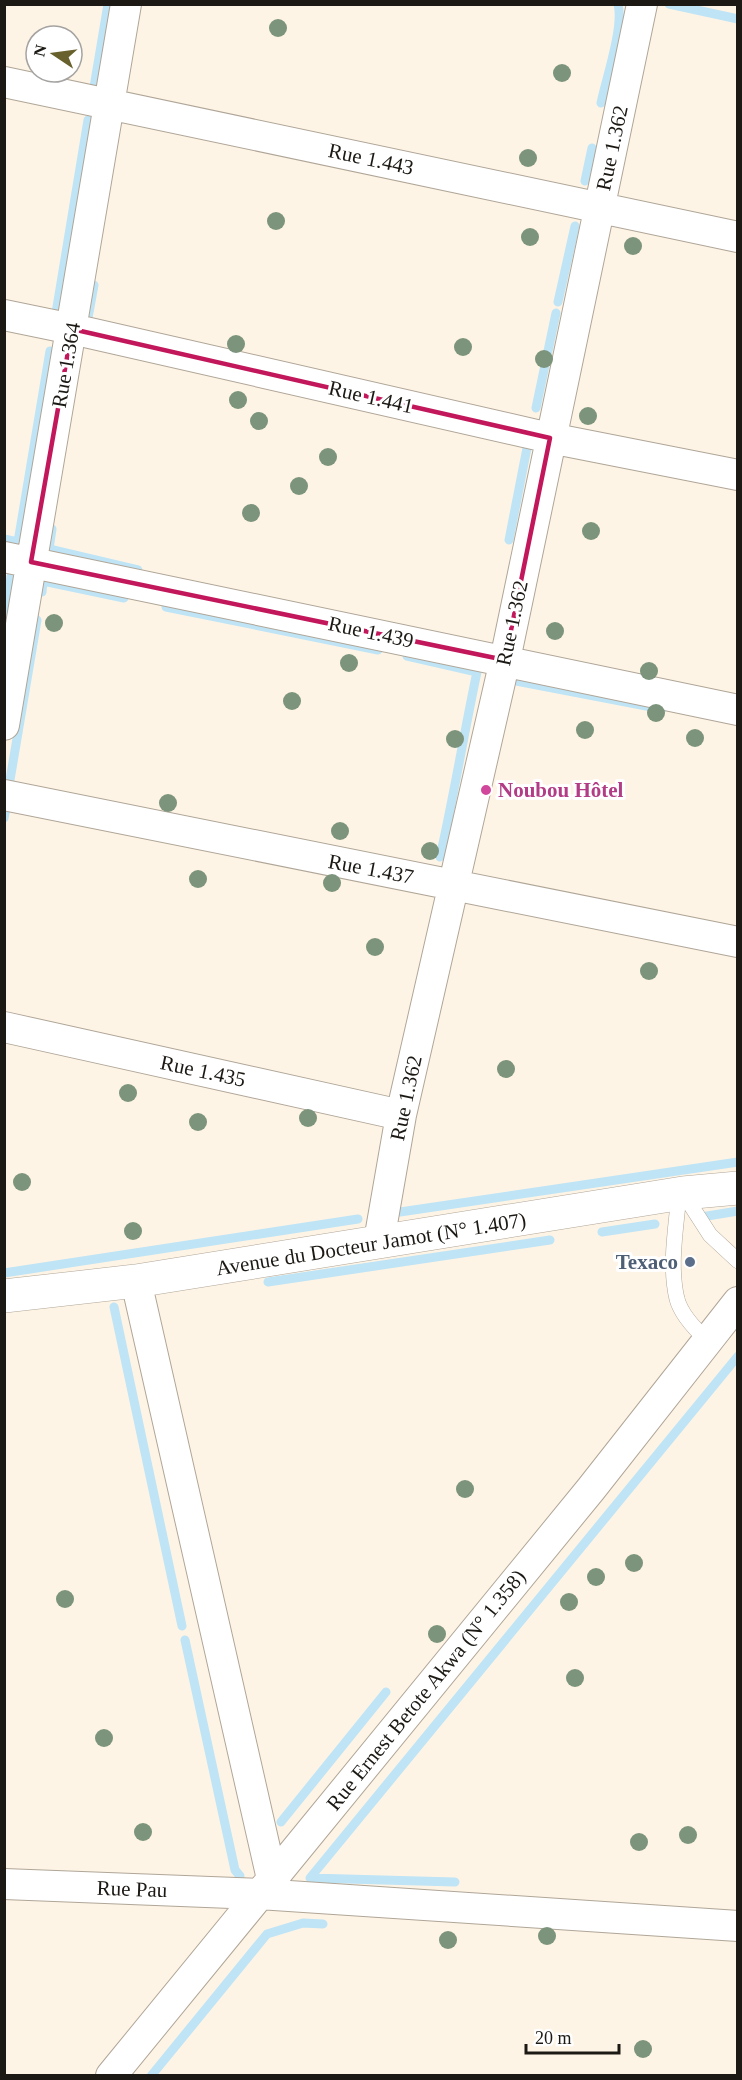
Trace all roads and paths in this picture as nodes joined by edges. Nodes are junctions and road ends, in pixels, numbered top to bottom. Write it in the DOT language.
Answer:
graph roads {
  1 [pos="126,4"];
  2 [pos="642,4"];
  3 [pos="4,82"];
  4 [pos="109,103"];
  5 [pos="600,207"];
  6 [pos="738,237"];
  7 [pos="4,315"];
  8 [pos="72,329"];
  9 [pos="550,438"];
  10 [pos="738,475"];
  11 [pos="18,560"];
  12 [pos="505,660"];
  13 [pos="738,710"];
  14 [pos="4,726"];
  15 [pos="4,795"];
  16 [pos="453,885"];
  17 [pos="738,942"];
  18 [pos="4,1028"];
  19 [pos="401,1115"];
  20 [pos="738,1188"];
  21 [pos="681,1194"];
  22 [pos="379,1241"];
  23 [pos="738,1261"];
  24 [pos="136,1281"];
  25 [pos="4,1296"];
  26 [pos="738,1302"];
  27 [pos="707,1340"];
  28 [pos="4,1884"];
  29 [pos="266,1887"];
  30 [pos="738,1926"];
  31 [pos="111,2076"];
  1 -- 4 [label="street, Rue 1.364"];
  2 -- 5 [label="street, Rue 1.362"];
  3 -- 4 [label="street, Rue 1.443"];
  4 -- 5 [label="street, Rue 1.443"];
  4 -- 8 [label="street, Rue 1.364"];
  5 -- 6 [label="street, Rue 1.443"];
  5 -- 9 [label="street, Rue 1.362"];
  7 -- 8 [label="street, Rue 1.441"];
  8 -- 9 [label="street, Rue 1.441"];
  8 -- 11 [label="street, Rue 1.364"];
  9 -- 10 [label="street, Rue 1.441"];
  9 -- 12 [label="street, Rue 1.362"];
  11 -- 12 [label="street, Rue 1.439"];
  11 -- 14 [label="street, Rue 1.364"];
  12 -- 13 [label="street, Rue 1.439"];
  12 -- 16 [label="street, Rue 1.362"];
  15 -- 16 [label="street, Rue 1.437"];
  16 -- 17 [label="street, Rue 1.437"];
  16 -- 19 [label="street, Rue 1.362"];
  18 -- 19 [label="street, Rue 1.435"];
  19 -- 22 [label="street, Rue 1.362"];
  20 -- 21 [label="main road, Avenue du Docteur Jamot (N° 1.407)"];
  21 -- 22 [label="main road, Avenue du Docteur Jamot (N° 1.407)"];
  21 -- 23 [label="lane"];
  21 -- 27 [label="lane"];
  22 -- 24 [label="main road, Avenue du Docteur Jamot (N° 1.407)"];
  24 -- 25 [label="main road, Avenue du Docteur Jamot (N° 1.407)"];
  24 -- 29 [label="street"];
  26 -- 27 [label="street, Rue Ernest Betote Akwa (N° 1.358)"];
  27 -- 29 [label="street, Rue Ernest Betote Akwa (N° 1.358)"];
  28 -- 29 [label="street, Rue Pau"];
  29 -- 30 [label="street, Rue Pau"];
  29 -- 31 [label="street, Rue Ernest Betote Akwa (N° 1.358)"];
}
